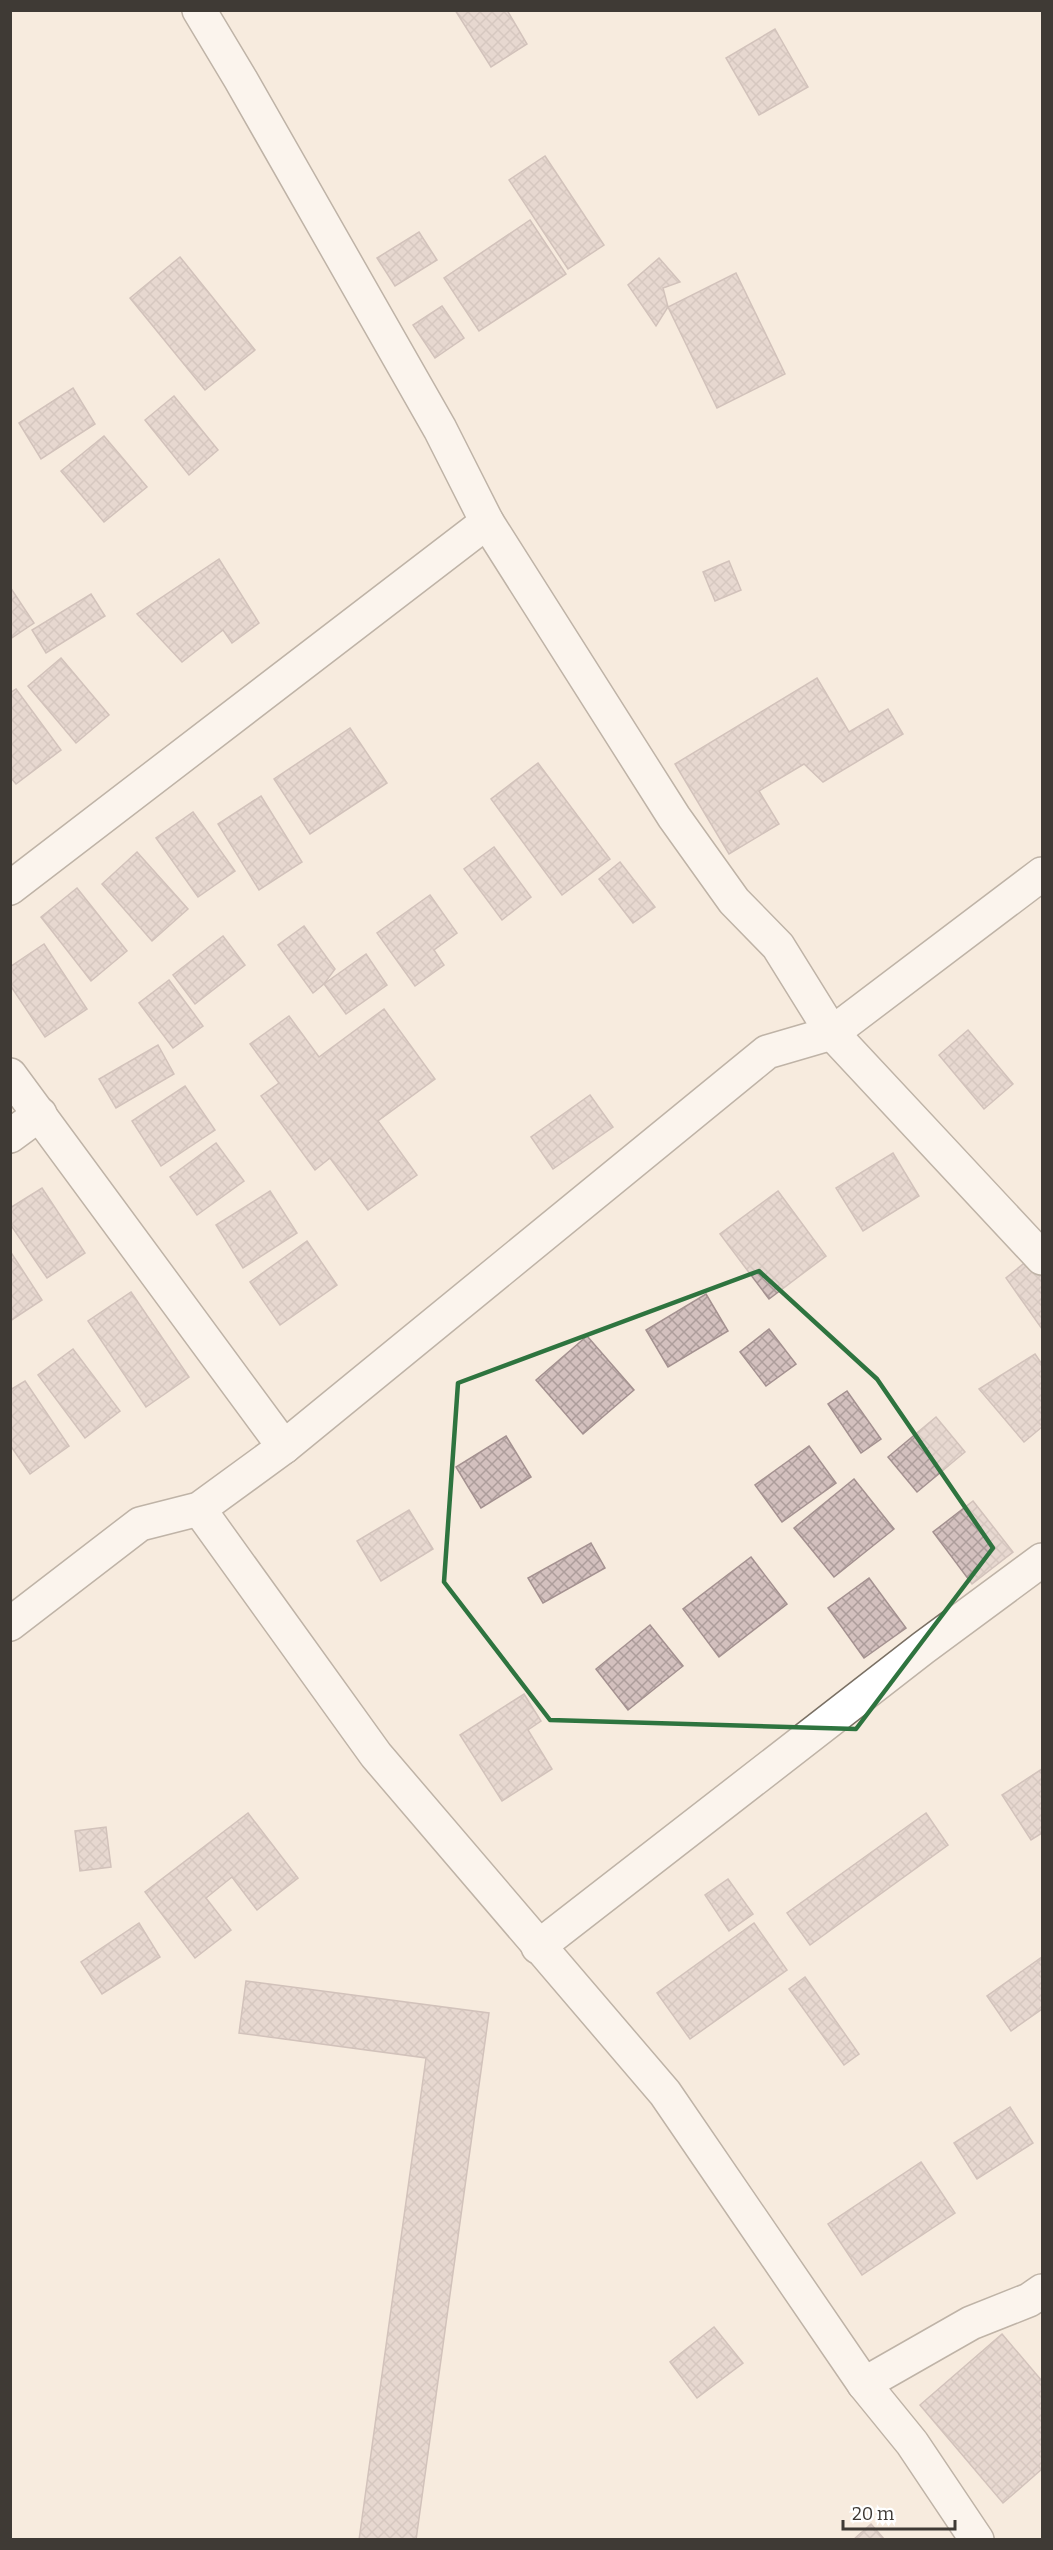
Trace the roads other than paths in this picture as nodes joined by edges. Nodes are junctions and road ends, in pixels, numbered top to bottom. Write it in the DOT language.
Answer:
graph roads {
  1 [pos="199,10"];
  2 [pos="487,522"];
  3 [pos="1042,874"];
  4 [pos="10,888"];
  5 [pos="832,1033"];
  6 [pos="10,1075"];
  7 [pos="40,1114"];
  8 [pos="10,1136"];
  9 [pos="1042,1258"];
  10 [pos="284,1447"];
  11 [pos="199,1509"];
  12 [pos="1042,1560"];
  13 [pos="10,1624"];
  14 [pos="538,1947"];
  15 [pos="1042,2291"];
  16 [pos="864,2384"];
  17 [pos="977,2540"];
  1 -- 2 [label="street"];
  2 -- 4 [label="street"];
  2 -- 5 [label="street"];
  3 -- 5 [label="street"];
  5 -- 9 [label="street"];
  5 -- 10 [label="street"];
  6 -- 7 [label="street"];
  7 -- 8 [label="street"];
  7 -- 10 [label="street"];
  10 -- 11 [label="street"];
  11 -- 13 [label="street"];
  11 -- 14 [label="street"];
  12 -- 14 [label="street"];
  14 -- 16 [label="street"];
  15 -- 16 [label="street"];
  16 -- 17 [label="street"];
}
